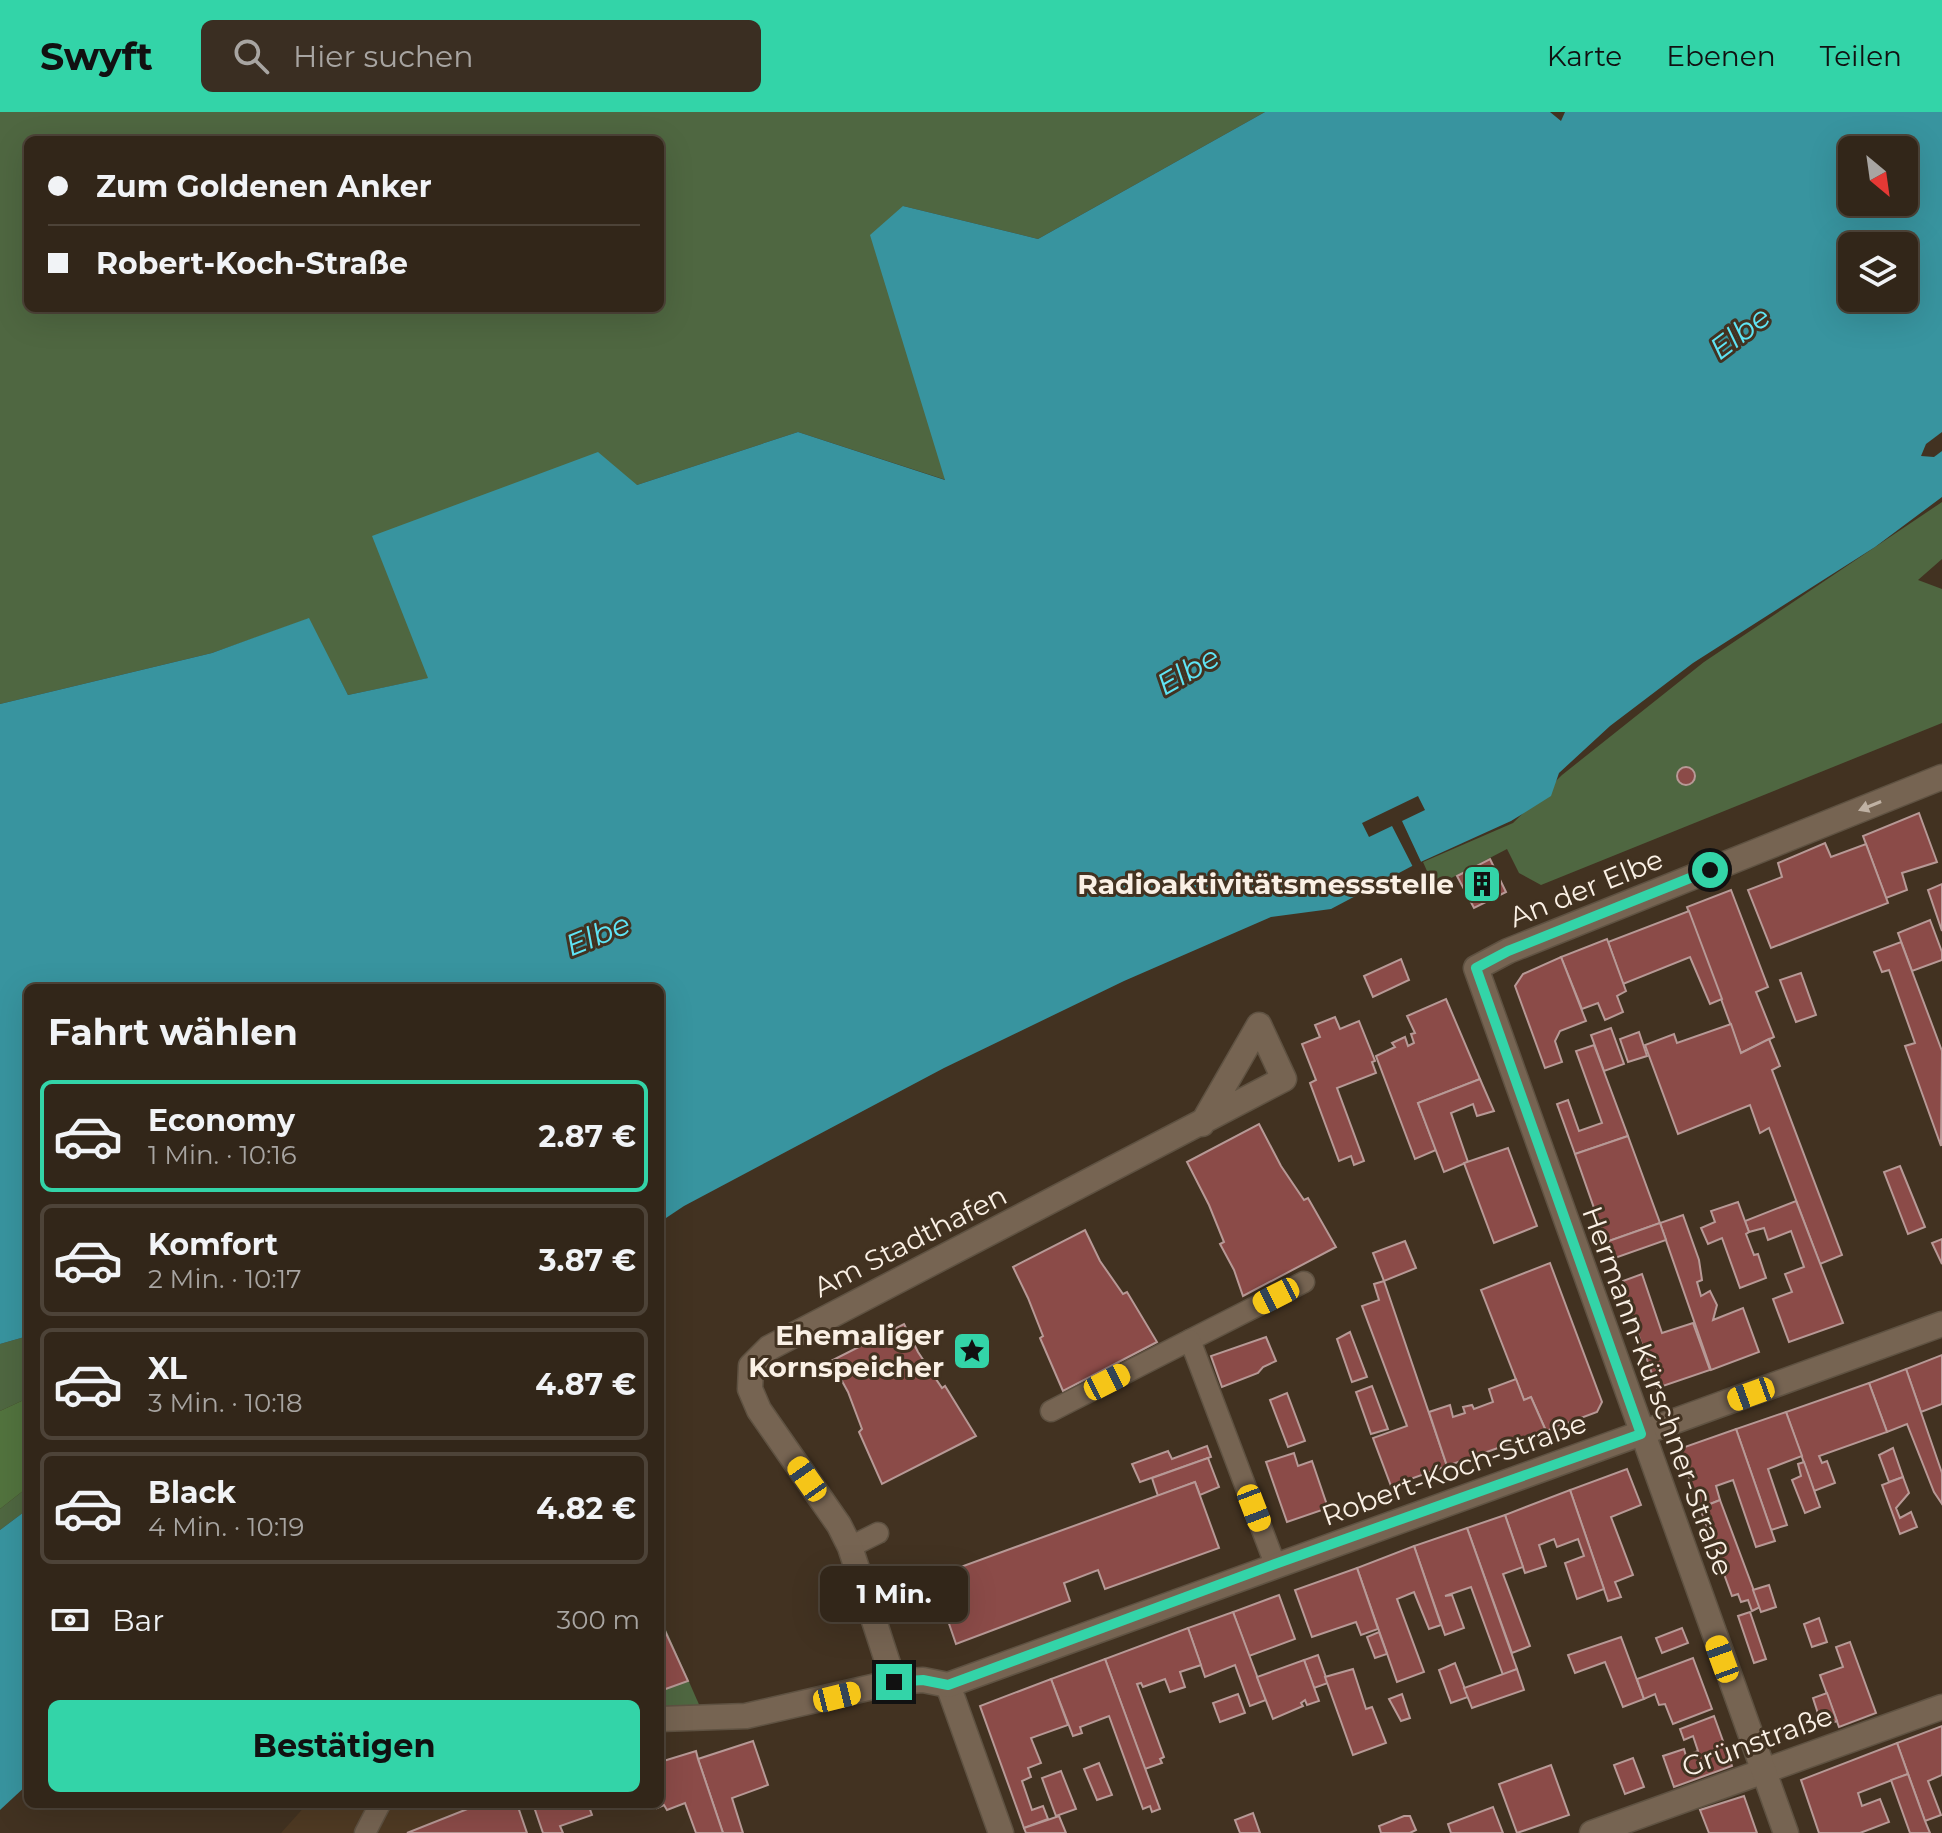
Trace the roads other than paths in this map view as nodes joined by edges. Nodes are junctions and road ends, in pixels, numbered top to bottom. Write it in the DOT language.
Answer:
graph roads {
  1 [pos="1942,777"];
  2 [pos="1476,968"];
  3 [pos="1202,1124"];
  4 [pos="1304,1282"];
  5 [pos="1942,1324"];
  6 [pos="1190,1340"];
  7 [pos="1051,1411"];
  8 [pos="1641,1434"];
  9 [pos="878,1533"];
  10 [pos="850,1547"];
  11 [pos="1275,1564"];
  12 [pos="894,1682"];
  13 [pos="948,1685"];
  14 [pos="1942,1707"];
  15 [pos="664,1719"];
  16 [pos="1763,1771"];
  17 [pos="378,1808"];
  18 [pos="365,1833"];
  19 [pos="1001,1833"];
  20 [pos="1592,1833"];
  21 [pos="1786,1833"];
  1 -- 2 [label="street, An der Elbe, one-way"];
  2 -- 8 [label="street, Hermann-Kürschner-Straße"];
  3 -- 10 [label="street, Am Stadthafen"];
  4 -- 6 [label="lane"];
  5 -- 8 [label="street, Robert-Koch-Straße"];
  6 -- 7 [label="lane"];
  6 -- 11 [label="lane"];
  8 -- 11 [label="street, Robert-Koch-Straße"];
  8 -- 16 [label="street, Hermann-Kürschner-Straße"];
  9 -- 10 [label="lane"];
  10 -- 12 [label="street, Am Stadthafen"];
  11 -- 13 [label="street, Robert-Koch-Straße"];
  12 -- 13 [label="street, Robert-Koch-Straße"];
  12 -- 15 [label="street, Robert-Koch-Straße"];
  13 -- 19 [label="street"];
  14 -- 16 [label="street, Grünstraße"];
  16 -- 20 [label="street, Grünstraße"];
  16 -- 21 [label="street, Hermann-Kürschner-Straße"];
  17 -- 18 [label="lane"];
}
